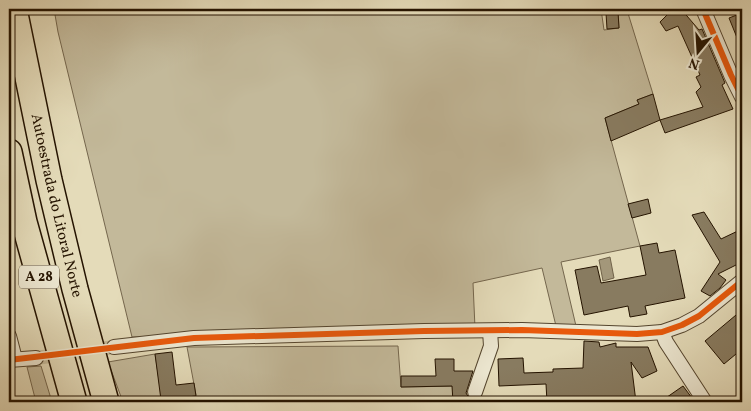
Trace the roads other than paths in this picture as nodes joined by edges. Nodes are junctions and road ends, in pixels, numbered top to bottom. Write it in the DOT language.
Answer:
graph roads {
  1 [pos="14,9"];
  2 [pos="703,9"];
  3 [pos="742,96"];
  4 [pos="9,152"];
  5 [pos="742,281"];
  6 [pos="490,331"];
  7 [pos="662,332"];
  8 [pos="9,336"];
  9 [pos="114,347"];
  10 [pos="36,358"];
  11 [pos="12,360"];
  12 [pos="476,392"];
  13 [pos="74,402"];
  14 [pos="106,402"];
  15 [pos="704,402"];
  1 -- 14 [label="highway, Autoestrada do Litoral Norte / A 28"];
  2 -- 3 [label="street"];
  4 -- 13 [label="highway, Autoestrada do Litoral Norte / A 28"];
  5 -- 7 [label="street"];
  6 -- 7 [label="street"];
  6 -- 9 [label="street"];
  6 -- 12 [label="street"];
  7 -- 15 [label="street"];
  8 -- 11 [label="street"];
  10 -- 11 [label="street"];
}
